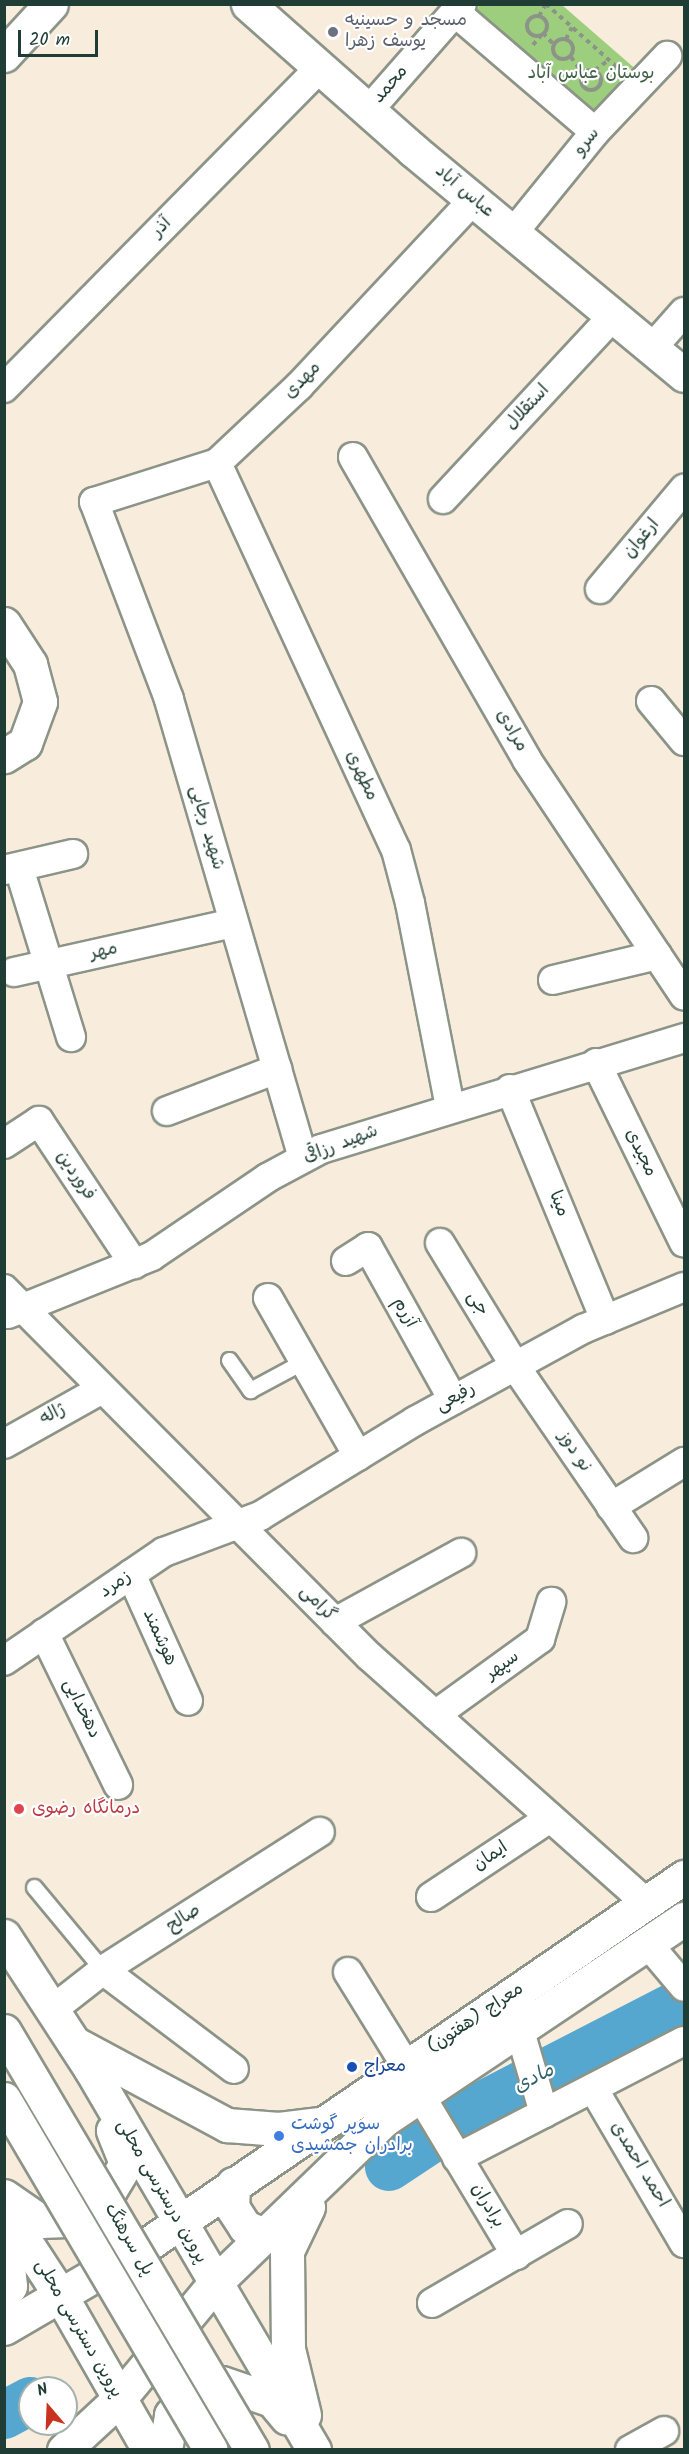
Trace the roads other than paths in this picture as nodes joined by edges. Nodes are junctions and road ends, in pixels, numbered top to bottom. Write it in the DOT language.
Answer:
graph roads {
  1 [pos="51,4"];
  2 [pos="248,4"];
  3 [pos="458,8"];
  4 [pos="9,40"];
  5 [pos="667,56"];
  6 [pos="320,68"];
  7 [pos="368,111"];
  8 [pos="595,132"];
  9 [pos="473,200"];
  10 [pos="513,233"];
  11 [pos="684,312"];
  12 [pos="613,316"];
  13 [pos="652,348"];
  14 [pos="684,375"];
  15 [pos="4,387"];
  16 [pos="353,457"];
  17 [pos="217,463"];
  18 [pos="684,489"];
  19 [pos="443,499"];
  20 [pos="94,502"];
  21 [pos="600,589"];
  22 [pos="4,624"];
  23 [pos="651,701"];
  24 [pos="684,741"];
  25 [pos="4,756"];
  26 [pos="73,854"];
  27 [pos="12,869"];
  28 [pos="234,923"];
  29 [pos="657,955"];
  30 [pos="49,964"];
  31 [pos="14,972"];
  32 [pos="553,980"];
  33 [pos="684,994"];
  34 [pos="71,1037"];
  35 [pos="684,1038"];
  36 [pos="597,1064"];
  37 [pos="277,1069"];
  38 [pos="510,1089"];
  39 [pos="450,1107"];
  40 [pos="167,1111"];
  41 [pos="4,1144"];
  42 [pos="303,1158"];
  43 [pos="440,1243"];
  44 [pos="684,1243"];
  45 [pos="346,1261"];
  46 [pos="134,1264"];
  47 [pos="684,1287"];
  48 [pos="268,1298"];
  49 [pos="11,1304"];
  50 [pos="606,1320"];
  51 [pos="229,1360"];
  52 [pos="304,1361"];
  53 [pos="515,1366"];
  54 [pos="102,1389"];
  55 [pos="453,1401"];
  56 [pos="4,1444"];
  57 [pos="358,1456"];
  58 [pos="684,1462"];
  59 [pos="611,1507"];
  60 [pos="235,1523"];
  61 [pos="633,1538"];
  62 [pos="461,1553"];
  63 [pos="131,1574"];
  64 [pos="551,1602"];
  65 [pos="335,1622"];
  66 [pos="44,1633"];
  67 [pos="4,1661"];
  68 [pos="188,1701"];
  69 [pos="435,1715"];
  70 [pos="118,1785"];
  71 [pos="550,1818"];
  72 [pos="320,1832"];
  73 [pos="684,1877"];
  74 [pos="34,1887"];
  75 [pos="431,1897"];
  76 [pos="646,1903"];
  77 [pos="684,1919"];
  78 [pos="4,1936"];
  79 [pos="647,1943"];
  80 [pos="103,1971"];
  81 [pos="348,1972"];
  82 [pos="684,1987"];
  83 [pos="52,2010"];
  84 [pos="519,2028"];
  85 [pos="4,2031"];
  86 [pos="684,2041"];
  87 [pos="82,2056"];
  88 [pos="406,2066"];
  89 [pos="234,2069"];
  90 [pos="593,2088"];
  91 [pos="420,2096"];
  92 [pos="4,2099"];
  93 [pos="544,2113"];
  94 [pos="322,2123"];
  95 [pos="457,2158"];
  96 [pos="233,2184"];
  97 [pos="318,2185"];
  98 [pos="4,2196"];
  99 [pos="673,2198"];
  100 [pos="4,2209"];
  101 [pos="178,2222"];
  102 [pos="568,2224"];
  103 [pos="4,2227"];
  104 [pos="267,2236"];
  105 [pos="684,2243"];
  106 [pos="516,2255"];
  107 [pos="214,2284"];
  108 [pos="4,2295"];
  109 [pos="62,2298"];
  110 [pos="432,2303"];
  111 [pos="4,2328"];
  112 [pos="118,2399"];
  113 [pos="664,2431"];
  114 [pos="313,2448"];
  115 [pos="64,2450"];
  116 [pos="149,2450"];
  117 [pos="165,2450"];
  118 [pos="211,2450"];
  119 [pos="252,2450"];
  120 [pos="630,2450"];
  1 -- 4 [label="main road"];
  2 -- 6 [label="main road, عباس آباد"];
  3 -- 7 [label="street, محمد"];
  3 -- 8 [label="street"];
  5 -- 8 [label="street, سرو"];
  6 -- 7 [label="main road, عباس آباد"];
  6 -- 15 [label="street, آذر"];
  7 -- 9 [label="main road, عباس آباد"];
  8 -- 10 [label="street, سرو"];
  9 -- 10 [label="main road, عباس آباد"];
  9 -- 17 [label="street, مهدی"];
  10 -- 12 [label="main road, عباس آباد"];
  11 -- 13 [label="street"];
  12 -- 13 [label="main road, عباس آباد"];
  12 -- 19 [label="street, استقلال"];
  13 -- 14 [label="main road, عباس آباد"];
  16 -- 29 [label="street, مرادی"];
  17 -- 20 [label="street, مهدی"];
  17 -- 39 [label="street, مطهری"];
  18 -- 21 [label="street, ارغوان"];
  20 -- 28 [label="street, شهید رجایی"];
  22 -- 25 [label="main road"];
  23 -- 24 [label="street"];
  26 -- 27 [label="street"];
  27 -- 30 [label="street"];
  28 -- 30 [label="street, مهر"];
  28 -- 37 [label="street, شهید رجایی"];
  29 -- 32 [label="street"];
  29 -- 33 [label="street, مرادی"];
  30 -- 31 [label="street, مهر"];
  30 -- 34 [label="street"];
  35 -- 36 [label="street, شهید رزاقی"];
  36 -- 38 [label="street, شهید رزاقی"];
  36 -- 44 [label="street, مجیدی"];
  37 -- 40 [label="street"];
  37 -- 42 [label="street, شهید رجایی"];
  38 -- 39 [label="street, شهید رزاقی"];
  38 -- 50 [label="street, مینا"];
  39 -- 42 [label="street, شهید رزاقی"];
  41 -- 46 [label="street, فروردین"];
  42 -- 46 [label="street, شهید رزاقی"];
  43 -- 53 [label="street, جی"];
  45 -- 55 [label="street, آزرم"];
  46 -- 49 [label="street, شهید رزاقی"];
  47 -- 50 [label="street, رفیعی"];
  48 -- 52 [label="street"];
  49 -- 54 [label="street, گرامی"];
  50 -- 53 [label="street, رفیعی"];
  51 -- 52 [label="lane"];
  52 -- 57 [label="street"];
  53 -- 55 [label="street, رفیعی"];
  53 -- 59 [label="street, نو دوز"];
  54 -- 56 [label="street, ژاله"];
  54 -- 60 [label="street, گرامی"];
  55 -- 57 [label="street, رفیعی"];
  57 -- 60 [label="street, رفیعی"];
  58 -- 59 [label="street"];
  59 -- 61 [label="street, نو دوز"];
  60 -- 63 [label="street, زمرد"];
  60 -- 65 [label="street, گرامی"];
  62 -- 65 [label="street"];
  63 -- 66 [label="street, زمرد"];
  63 -- 68 [label="street, هوشمند"];
  64 -- 69 [label="street, سپهر"];
  65 -- 69 [label="street, گرامی"];
  66 -- 67 [label="street, زمرد"];
  66 -- 70 [label="street, دهخدایی"];
  69 -- 71 [label="street, گرامی"];
  71 -- 75 [label="street, ایمان"];
  71 -- 76 [label="street, گرامی"];
  72 -- 80 [label="street, صالح"];
  73 -- 76 [label="main road, معراج (هفتون)"];
  74 -- 80 [label="lane"];
  76 -- 88 [label="main road, معراج (هفتون)"];
  77 -- 79 [label="main road, معراج (هفتون)"];
  78 -- 83 [label="main road, پروین درسترسی محلی"];
  79 -- 82 [label="street"];
  79 -- 84 [label="main road, معراج (هفتون)"];
  80 -- 83 [label="street, صالح"];
  80 -- 89 [label="street"];
  81 -- 88 [label="street"];
  83 -- 87 [label="main road, پروین درسترسی محلی"];
  84 -- 91 [label="main road, معراج (هفتون)"];
  84 -- 93 [label="street"];
  85 -- 119 [label="main road, پل سرهنگ, bridge"];
  86 -- 90 [label="street"];
  87 -- 94 [label="main road"];
  87 -- 98 [label="main road"];
  87 -- 101 [label="main road, پروین درسترسی محلی"];
  88 -- 94 [label="main road, معراج (هفتون)"];
  90 -- 93 [label="street"];
  90 -- 99 [label="street, احمد احمدی"];
  91 -- 95 [label="street, برادران"];
  91 -- 97 [label="main road, معراج (هفتون)"];
  92 -- 118 [label="main road, پل سرهنگ, bridge"];
  93 -- 95 [label="street"];
  94 -- 96 [label="main road, معراج (هفتون)"];
  95 -- 106 [label="street, برادران"];
  96 -- 101 [label="main road, معراج (هفتون)"];
  96 -- 104 [label="main road"];
  97 -- 104 [label="main road, معراج (هفتون)"];
  97 -- 114 [label="main road"];
  99 -- 105 [label="street, احمد احمدی"];
  100 -- 109 [label="main road, پروین دسترسی محلی"];
  101 -- 107 [label="main road, پروین درسترسی محلی"];
  101 -- 109 [label="main road, معراج (هفتون)"];
  102 -- 106 [label="street"];
  103 -- 108 [label="main road"];
  104 -- 107 [label="main road, معراج (هفتون)"];
  106 -- 110 [label="street"];
  107 -- 112 [label="main road, معراج (هفتون)"];
  107 -- 114 [label="main road, پروین درسترسی محلی"];
  109 -- 111 [label="main road, معراج (هفتون)"];
  109 -- 112 [label="main road, پروین دسترسی محلی"];
  112 -- 115 [label="main road, معراج (هفتون)"];
  112 -- 116 [label="main road, پروین دسترسی محلی"];
  113 -- 120 [label="street"];
  114 -- 117 [label="main road"];
}
